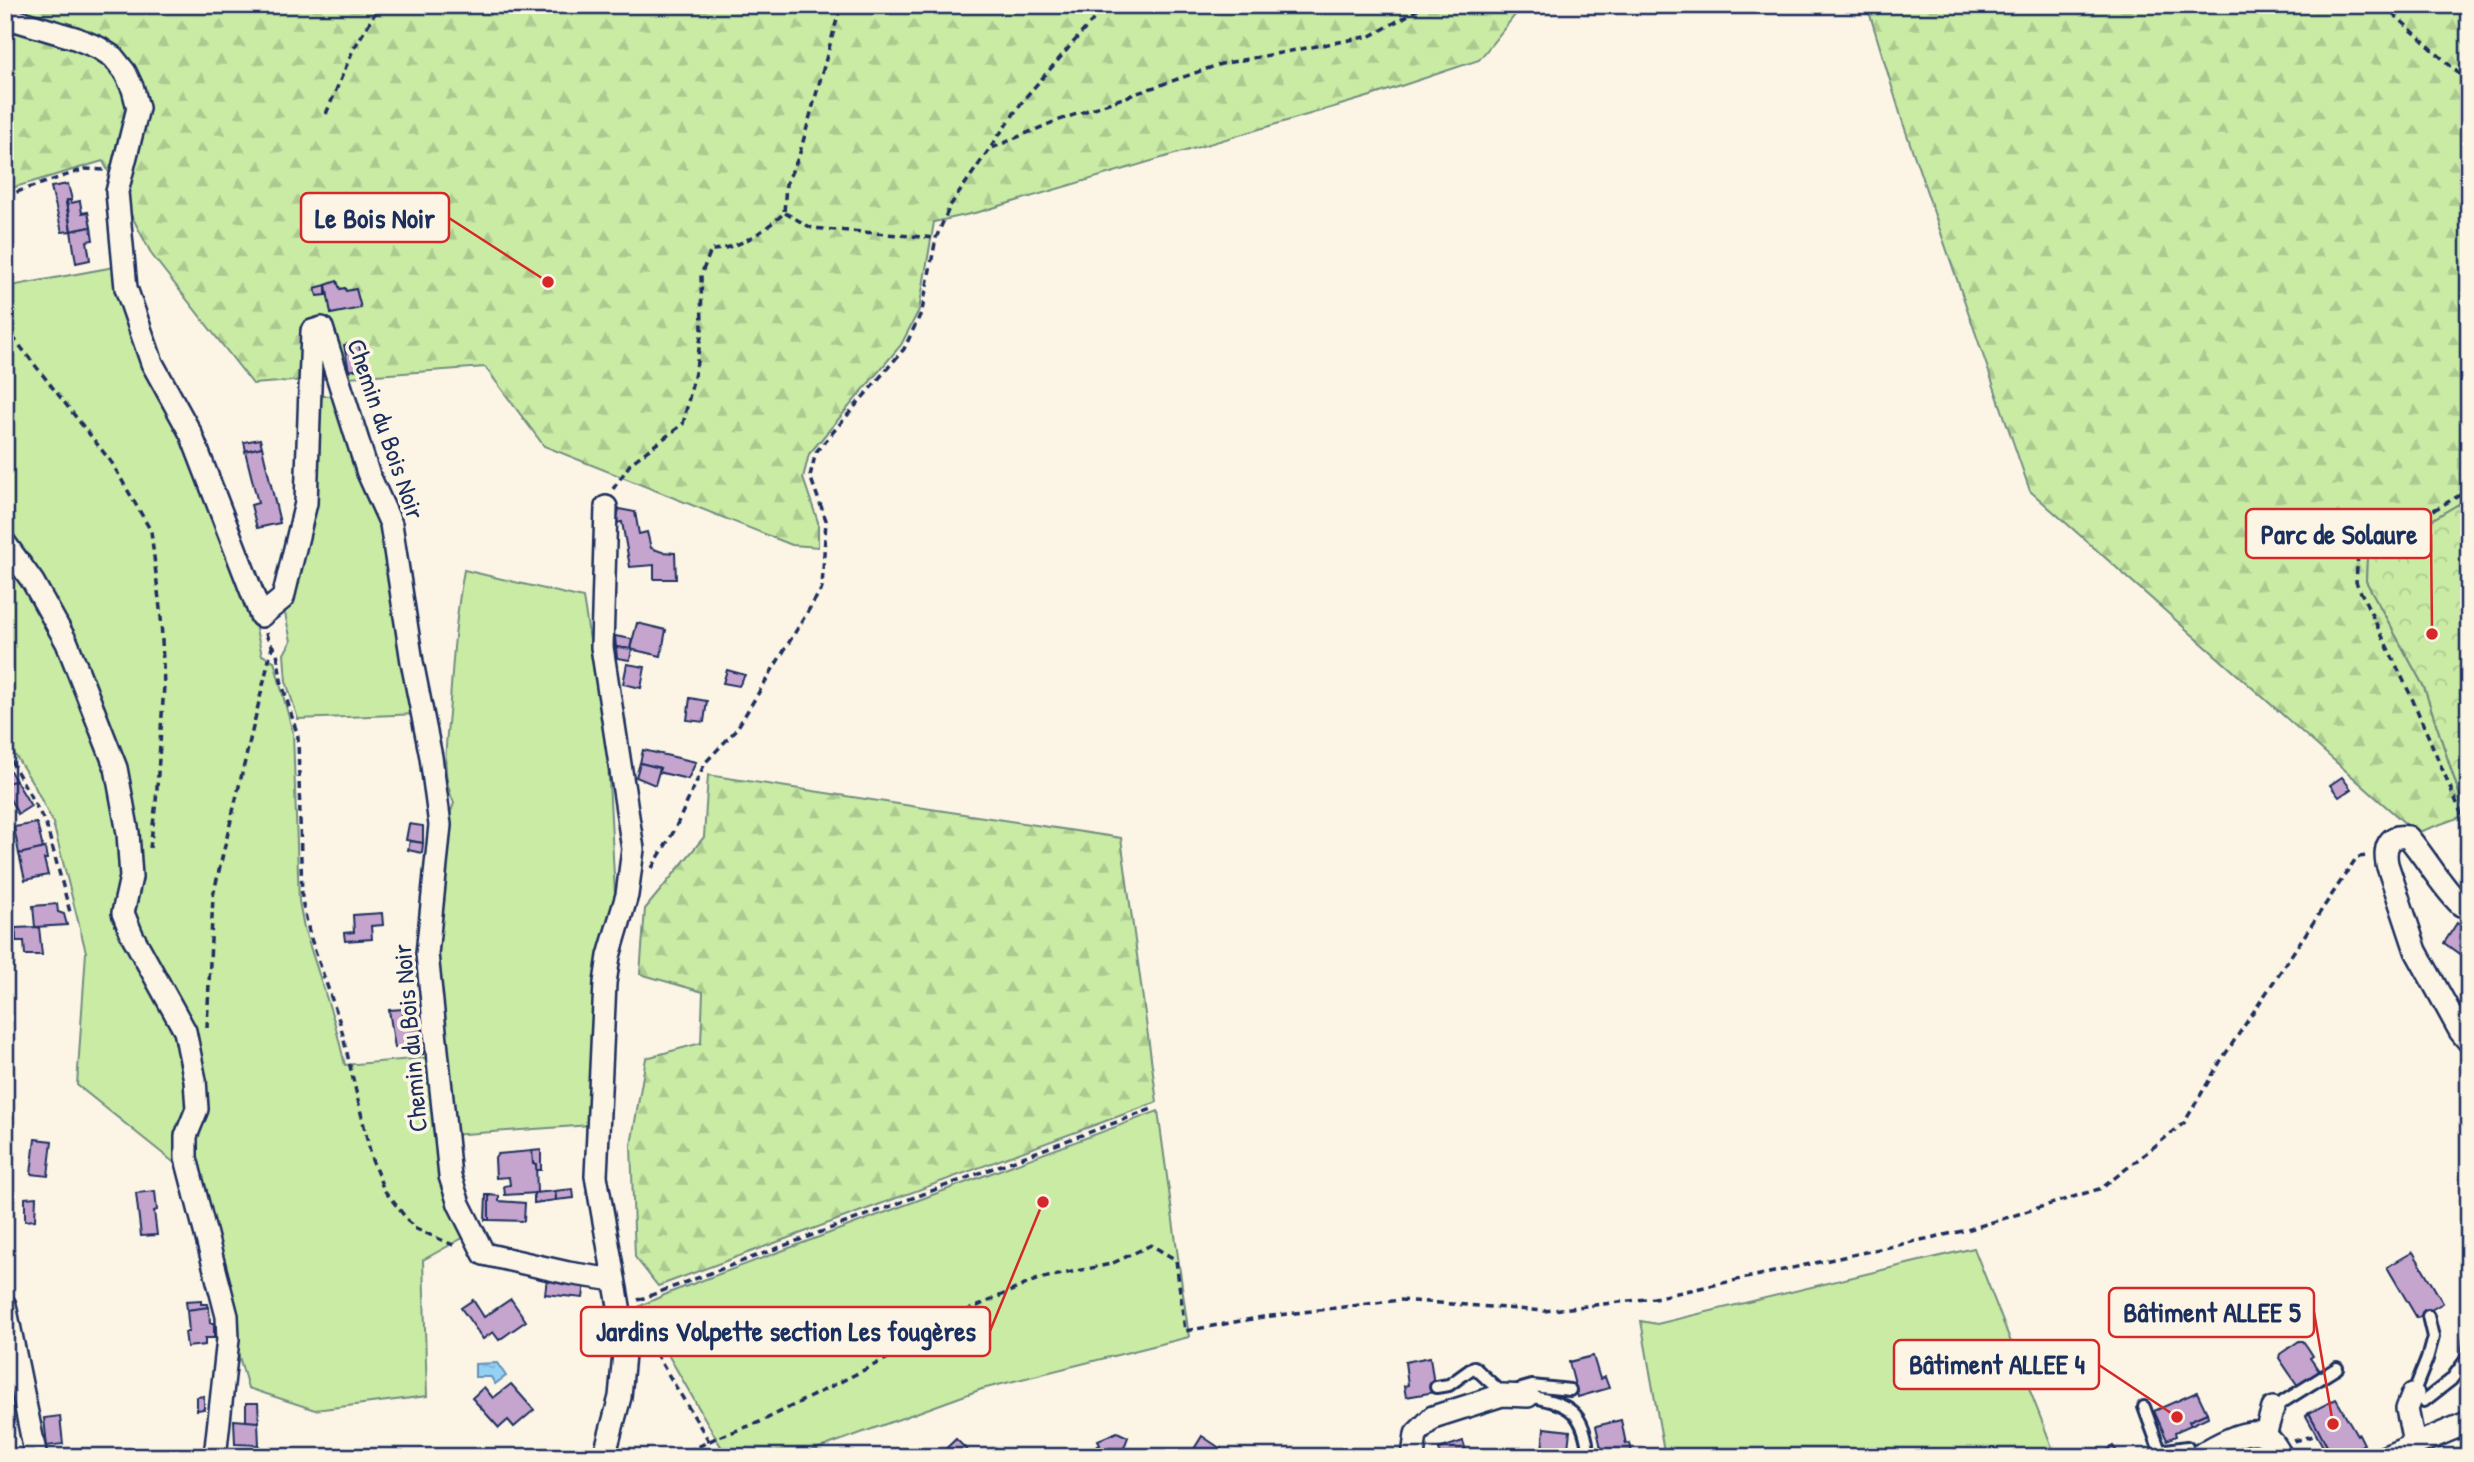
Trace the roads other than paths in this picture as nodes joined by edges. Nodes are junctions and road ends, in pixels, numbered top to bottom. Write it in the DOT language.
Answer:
graph roads {
  1 [pos="5,17"];
  2 [pos="606,507"];
  3 [pos="5,542"];
  4 [pos="2461,905"];
  5 [pos="2469,1042"];
  6 [pos="614,1280"];
  7 [pos="5,1305"];
  8 [pos="2428,1316"];
  9 [pos="2465,1361"];
  10 [pos="2337,1368"];
  11 [pos="1436,1387"];
  12 [pos="1570,1390"];
  13 [pos="1502,1395"];
  14 [pos="1528,1396"];
  15 [pos="2415,1401"];
  16 [pos="2144,1407"];
  17 [pos="2273,1408"];
  18 [pos="2469,1422"];
  19 [pos="2414,1443"];
  20 [pos="2276,1447"];
  21 [pos="2197,1452"];
  22 [pos="36,1457"];
  23 [pos="215,1457"];
  24 [pos="604,1457"];
  25 [pos="1413,1457"];
  26 [pos="1589,1457"];
  27 [pos="2385,1457"];
  1 -- 6 [label="street, Chemin du Bois Noir"];
  2 -- 6 [label="street"];
  3 -- 23 [label="street"];
  4 -- 5 [label="street"];
  6 -- 24 [label="street"];
  7 -- 22 [label="street"];
  8 -- 15 [label="lane"];
  9 -- 15 [label="lane"];
  10 -- 17 [label="lane"];
  11 -- 13 [label="lane"];
  12 -- 13 [label="lane"];
  13 -- 14 [label="street"];
  13 -- 25 [label="street"];
  14 -- 26 [label="lane"];
  15 -- 19 [label="street"];
  16 -- 21 [label="lane"];
  17 -- 20 [label="street"];
  18 -- 19 [label="street"];
  19 -- 27 [label="street"];
  20 -- 21 [label="street"];
}
